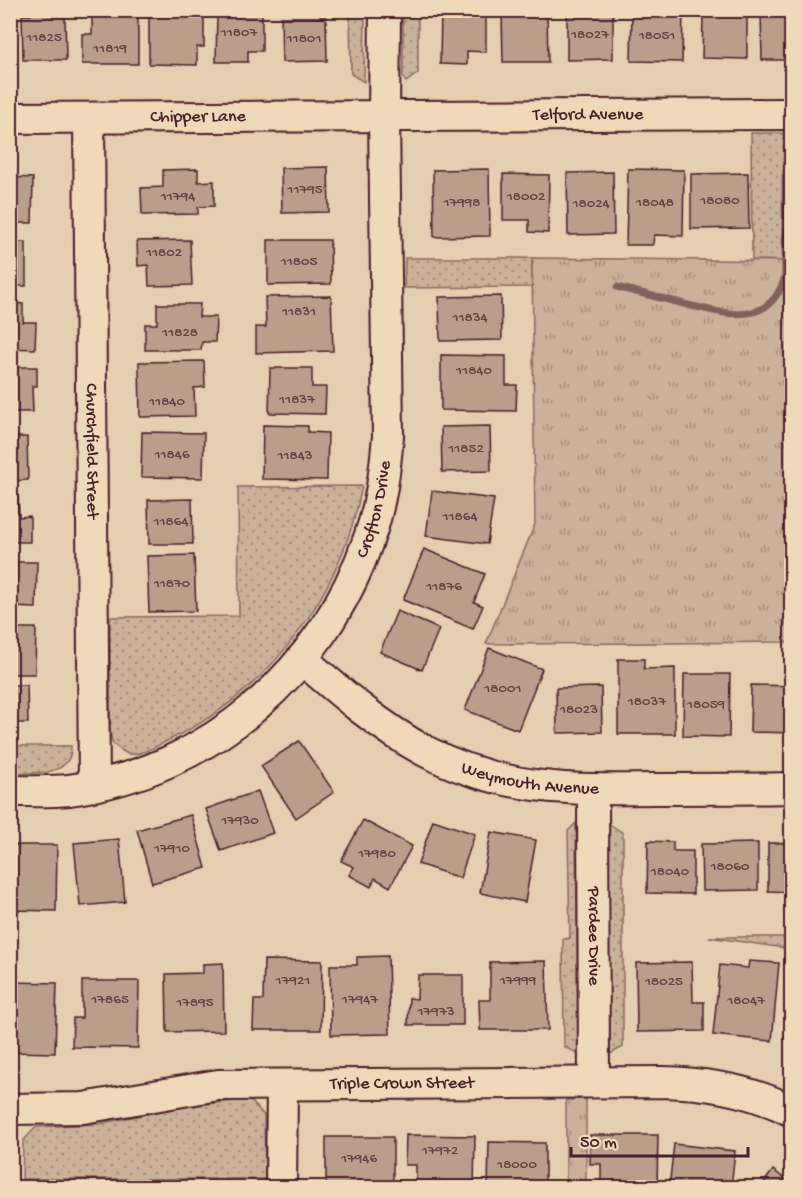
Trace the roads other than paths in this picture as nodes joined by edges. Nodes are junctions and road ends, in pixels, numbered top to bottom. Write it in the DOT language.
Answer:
graph roads {
  1 [pos="385,10"];
  2 [pos="792,114"];
  3 [pos="384,117"];
  4 [pos="10,118"];
  5 [pos="89,118"];
  6 [pos="302,659"];
  7 [pos="94,785"];
  8 [pos="792,788"];
  9 [pos="593,790"];
  10 [pos="10,792"];
  11 [pos="594,1082"];
  12 [pos="282,1085"];
  13 [pos="10,1109"];
  14 [pos="792,1111"];
  15 [pos="282,1188"];
  1 -- 3 [label="street, Crofton Drive"];
  2 -- 3 [label="street, Telford Avenue"];
  3 -- 5 [label="street, Chipper Lane"];
  3 -- 6 [label="street, Crofton Drive"];
  4 -- 5 [label="street, Chipper Lane"];
  5 -- 7 [label="street, Churchfield Street"];
  6 -- 7 [label="street, Crofton Drive"];
  6 -- 9 [label="street, Weymouth Avenue"];
  7 -- 10 [label="street, Crofton Drive"];
  8 -- 9 [label="street, Weymouth Avenue"];
  9 -- 11 [label="street, Pardee Drive"];
  11 -- 12 [label="street, Triple Crown Street"];
  11 -- 14 [label="street, Triple Crown Street"];
  12 -- 13 [label="street, Triple Crown Street"];
  12 -- 15 [label="street"];
}
